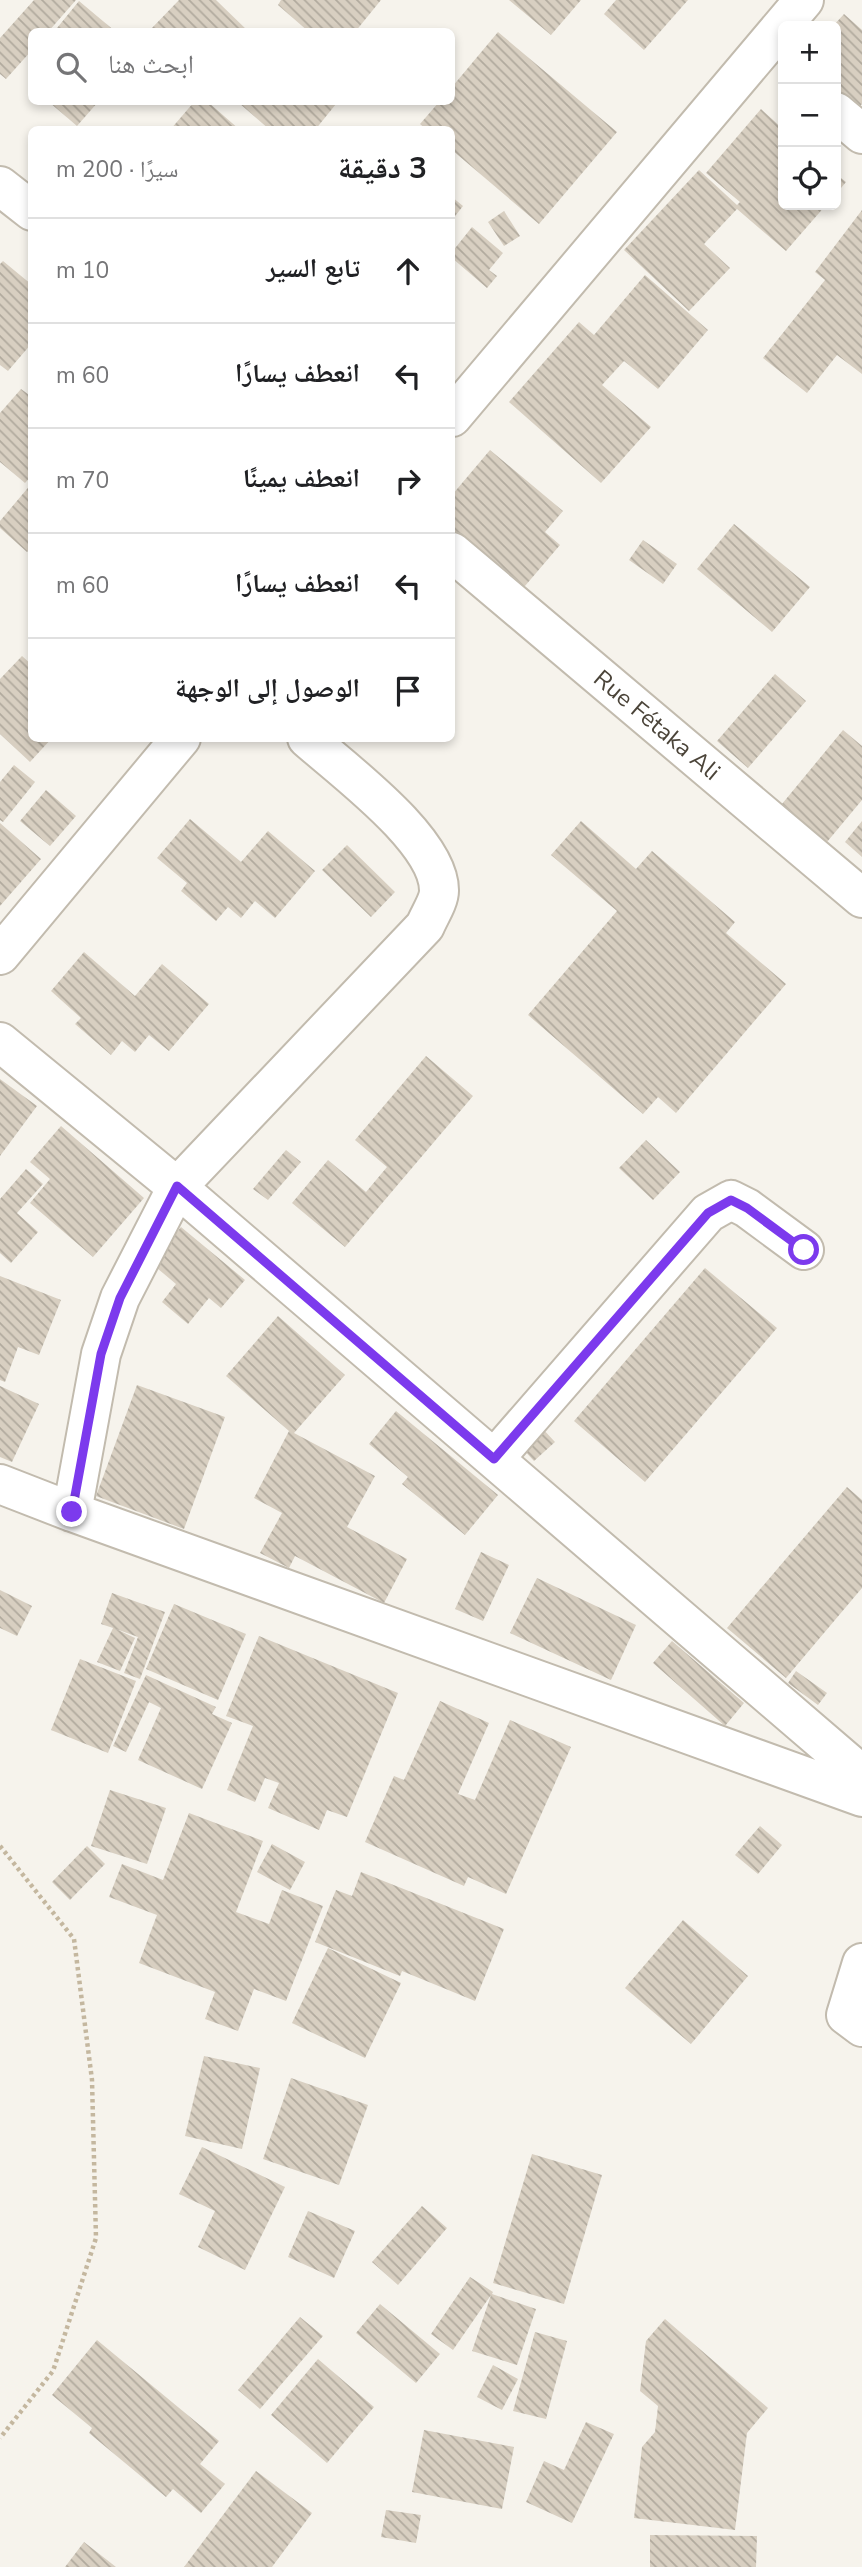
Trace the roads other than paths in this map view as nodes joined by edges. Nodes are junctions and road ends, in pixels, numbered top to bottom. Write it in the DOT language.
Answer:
graph roads {
  1 [pos="804,0"];
  2 [pos="773,58"];
  3 [pos="841,116"];
  4 [pos="862,134"];
  5 [pos="0,186"];
  6 [pos="28,208"];
  7 [pos="455,414"];
  8 [pos="455,555"];
  9 [pos="178,742"];
  10 [pos="312,742"];
  11 [pos="862,898"];
  12 [pos="0,955"];
  13 [pos="0,1042"];
  14 [pos="177,1186"];
  15 [pos="804,1250"];
  16 [pos="494,1459"];
  17 [pos="0,1483"];
  18 [pos="72,1512"];
  19 [pos="862,1775"];
  20 [pos="862,1797"];
  21 [pos="862,1963"];
  22 [pos="862,2027"];
  1 -- 2 [label="street"];
  2 -- 7 [label="street"];
  3 -- 4 [label="street"];
  5 -- 6 [label="street"];
  8 -- 11 [label="street, Rue Fétaka Ali"];
  9 -- 12 [label="street"];
  10 -- 14 [label="street"];
  13 -- 14 [label="street"];
  14 -- 16 [label="street"];
  14 -- 18 [label="street"];
  15 -- 16 [label="street"];
  16 -- 19 [label="street"];
  17 -- 18 [label="street"];
  18 -- 20 [label="street"];
  21 -- 22 [label="street"];
}
